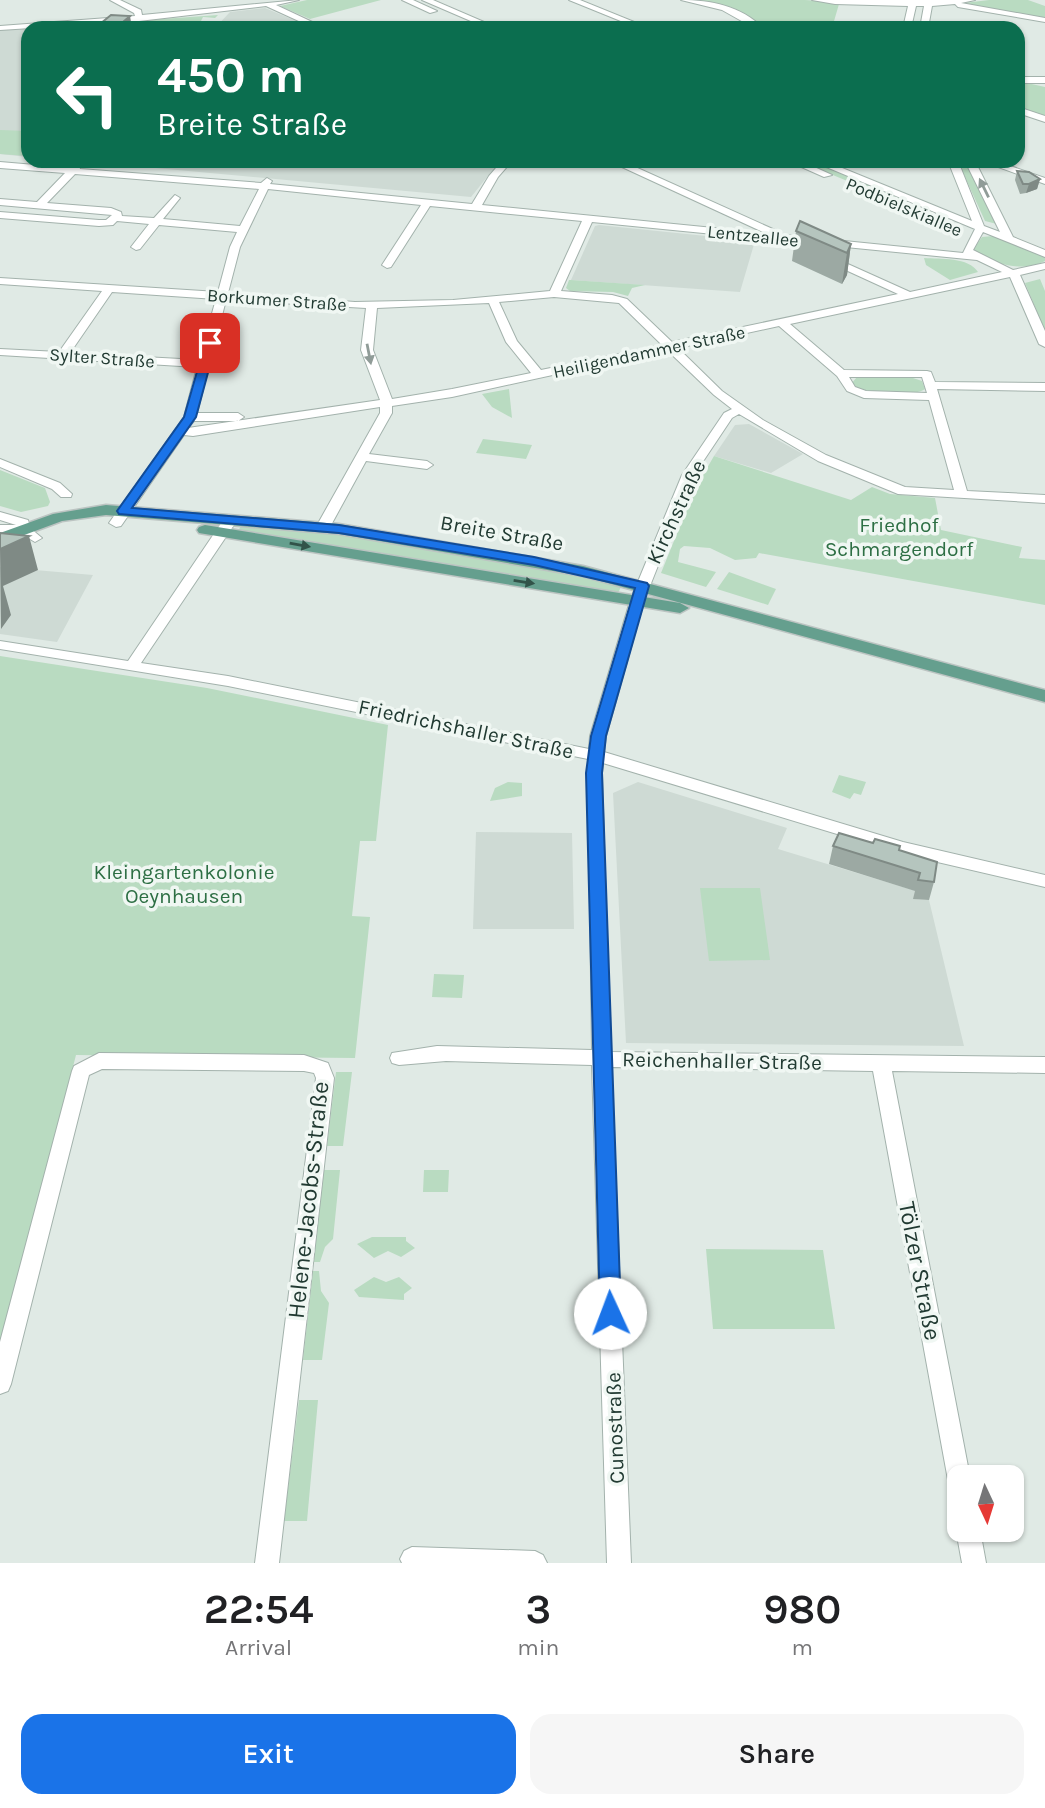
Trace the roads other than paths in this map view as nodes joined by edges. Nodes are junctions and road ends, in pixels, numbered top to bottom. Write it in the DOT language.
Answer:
graph roads {
  1 [pos="114,0"];
  2 [pos="295,0"];
  3 [pos="406,0"];
  4 [pos="426,0"];
  5 [pos="573,0"];
  6 [pos="685,0"];
  7 [pos="816,0"];
  8 [pos="971,0"];
  9 [pos="263,1"];
  10 [pos="913,2"];
  11 [pos="928,2"];
  12 [pos="950,4"];
  13 [pos="138,16"];
  14 [pos="1045,20"];
  15 [pos="61,21"];
  16 [pos="306,21"];
  17 [pos="457,21"];
  18 [pos="477,21"];
  19 [pos="627,21"];
  20 [pos="751,21"];
  21 [pos="909,21"];
  22 [pos="925,21"];
  23 [pos="21,24"];
  24 [pos="0,25"];
  25 [pos="1025,80"];
  26 [pos="1045,83"];
  27 [pos="1025,112"];
  28 [pos="1045,119"];
  29 [pos="0,159"];
  30 [pos="21,162"];
  31 [pos="0,164"];
  32 [pos="21,165"];
  33 [pos="75,168"];
  34 [pos="501,168"];
  35 [pos="629,168"];
  36 [pos="810,168"];
  37 [pos="834,168"];
  38 [pos="955,168"];
  39 [pos="974,168"];
  40 [pos="1007,168"];
  41 [pos="1045,181"];
  42 [pos="265,183"];
  43 [pos="175,198"];
  44 [pos="911,200"];
  45 [pos="0,201"];
  46 [pos="426,203"];
  47 [pos="40,205"];
  48 [pos="476,205"];
  49 [pos="899,205"];
  50 [pos="563,214"];
  51 [pos="0,215"];
  52 [pos="116,218"];
  53 [pos="588,219"];
  54 [pos="616,219"];
  55 [pos="156,221"];
  56 [pos="242,229"];
  57 [pos="768,231"];
  58 [pos="978,233"];
  59 [pos="787,239"];
  60 [pos="1009,240"];
  61 [pos="136,247"];
  62 [pos="971,253"];
  63 [pos="1045,254"];
  64 [pos="387,265"];
  65 [pos="1042,271"];
  66 [pos="1014,274"];
  67 [pos="0,281"];
  68 [pos="109,288"];
  69 [pos="554,293"];
  70 [pos="910,296"];
  71 [pos="223,297"];
  72 [pos="493,300"];
  73 [pos="372,305"];
  74 [pos="782,323"];
  75 [pos="1045,344"];
  76 [pos="670,348"];
  77 [pos="0,352"];
  78 [pos="62,356"];
  79 [pos="204,364"];
  80 [pos="841,374"];
  81 [pos="539,375"];
  82 [pos="1045,387"];
  83 [pos="932,391"];
  84 [pos="387,402"];
  85 [pos="739,409"];
  86 [pos="190,417"];
  87 [pos="283,418"];
  88 [pos="181,431"];
  89 [pos="363,457"];
  90 [pos="0,463"];
  91 [pos="427,465"];
  92 [pos="66,494"];
  93 [pos="962,494"];
  94 [pos="1045,499"];
  95 [pos="0,516"];
  96 [pos="120,517"];
  97 [pos="227,526"];
  98 [pos="323,527"];
  99 [pos="0,529"];
  100 [pos="29,534"];
  101 [pos="0,539"];
  102 [pos="0,554"];
  103 [pos="640,593"];
  104 [pos="0,645"];
  105 [pos="133,664"];
  106 [pos="1045,696"];
  107 [pos="1045,706"];
  108 [pos="596,755"];
  109 [pos="1045,881"];
  110 [pos="399,1058"];
  111 [pos="601,1058"];
  112 [pos="881,1063"];
  113 [pos="1045,1065"];
  114 [pos="0,1384"];
  115 [pos="956,1465"];
  116 [pos="970,1542"];
  117 [pos="412,1559"];
  118 [pos="267,1563"];
  119 [pos="535,1563"];
  120 [pos="620,1563"];
  121 [pos="974,1563"];
  1 -- 13 [label="street"];
  2 -- 9 [label="street"];
  3 -- 17 [label="street"];
  4 -- 18 [label="street"];
  5 -- 19 [label="street"];
  6 -- 20 [label="street"];
  7 -- 10 [label="street"];
  8 -- 12 [label="street"];
  9 -- 13 [label="street"];
  9 -- 16 [label="street"];
  10 -- 11 [label="street"];
  10 -- 21 [label="street"];
  11 -- 12 [label="street"];
  11 -- 22 [label="street"];
  12 -- 14 [label="street"];
  13 -- 15 [label="street"];
  23 -- 24 [label="street"];
  25 -- 26 [label="street"];
  27 -- 28 [label="street"];
  29 -- 30 [label="street, Lentzeallee"];
  31 -- 32 [label="street, Lentzeallee"];
  33 -- 42 [label="street, Lentzeallee"];
  33 -- 47 [label="street"];
  34 -- 48 [label="street"];
  35 -- 57 [label="street"];
  36 -- 49 [label="street, Podbielskiallee"];
  37 -- 44 [label="street, Podbielskiallee"];
  38 -- 58 [label="street"];
  60 -- 39 [label="street, one-way"];
  40 -- 41 [label="street"];
  42 -- 46 [label="street, Lentzeallee"];
  42 -- 48 [label="street, Lentzeallee"];
  42 -- 56 [label="street"];
  43 -- 55 [label="street"];
  44 -- 49 [label="street"];
  44 -- 58 [label="street, Podbielskiallee"];
  45 -- 47 [label="street"];
  46 -- 48 [label="street, Lentzeallee"];
  46 -- 64 [label="street"];
  47 -- 52 [label="street"];
  48 -- 50 [label="street, Lentzeallee"];
  49 -- 58 [label="street, Podbielskiallee"];
  50 -- 53 [label="street, Lentzeallee"];
  50 -- 54 [label="street, Lentzeallee"];
  51 -- 52 [label="street"];
  52 -- 55 [label="street"];
  53 -- 54 [label="street, Lentzeallee"];
  53 -- 69 [label="street"];
  54 -- 57 [label="street, Lentzeallee"];
  54 -- 59 [label="street, Lentzeallee"];
  55 -- 56 [label="street"];
  55 -- 61 [label="street"];
  56 -- 71 [label="street"];
  57 -- 59 [label="street"];
  57 -- 62 [label="street, Lentzeallee"];
  58 -- 60 [label="street"];
  58 -- 62 [label="street"];
  59 -- 62 [label="street, Lentzeallee"];
  59 -- 70 [label="street"];
  60 -- 63 [label="street"];
  62 -- 66 [label="street"];
  65 -- 66 [label="street, Heiligendammer Straße"];
  66 -- 70 [label="street, Heiligendammer Straße"];
  66 -- 75 [label="street"];
  67 -- 68 [label="street, Borkumer Straße"];
  68 -- 71 [label="street, Borkumer Straße"];
  68 -- 78 [label="street"];
  69 -- 72 [label="street, Borkumer Straße"];
  69 -- 76 [label="street, Borkumer Straße"];
  70 -- 74 [label="street, Heiligendammer Straße"];
  71 -- 73 [label="street, Borkumer Straße"];
  71 -- 79 [label="street"];
  72 -- 73 [label="street, Borkumer Straße"];
  72 -- 81 [label="street"];
  73 -- 84 [label="street, one-way"];
  74 -- 76 [label="street, Heiligendammer Straße"];
  74 -- 80 [label="street"];
  76 -- 81 [label="street, Heiligendammer Straße"];
  76 -- 85 [label="street, Borkumer Straße"];
  77 -- 78 [label="street, Sylter Straße"];
  78 -- 79 [label="street, Sylter Straße"];
  79 -- 86 [label="street"];
  80 -- 83 [label="street"];
  80 -- 83 [label="street"];
  81 -- 84 [label="street, Heiligendammer Straße"];
  82 -- 83 [label="street"];
  83 -- 93 [label="street"];
  84 -- 87 [label="street, Heiligendammer Straße"];
  84 -- 89 [label="street"];
  85 -- 93 [label="street, Borkumer Straße"];
  85 -- 103 [label="street, Kirchstraße"];
  86 -- 87 [label="street, Heiligendammer Straße"];
  86 -- 88 [label="street"];
  87 -- 88 [label="street, Heiligendammer Straße"];
  88 -- 96 [label="street"];
  89 -- 91 [label="street"];
  89 -- 98 [label="street"];
  90 -- 92 [label="street"];
  93 -- 94 [label="street, Borkumer Straße"];
  95 -- 100 [label="street"];
  96 -- 97 [label="main road, Breite Straße"];
  96 -- 100 [label="main road, Breite Straße"];
  97 -- 98 [label="main road, Breite Straße"];
  97 -- 103 [label="main road, Breite Straße, one-way"];
  97 -- 105 [label="street"];
  98 -- 103 [label="main road, Breite Straße"];
  99 -- 100 [label="street"];
  100 -- 101 [label="main road"];
  100 -- 102 [label="main road"];
  103 -- 106 [label="main road, Breite Straße"];
  103 -- 107 [label="main road, Breite Straße"];
  103 -- 108 [label="street, Cunostraße"];
  104 -- 105 [label="street, Friedrichshaller Straße"];
  105 -- 108 [label="street, Friedrichshaller Straße"];
  108 -- 109 [label="street, Friedrichshaller Straße"];
  108 -- 111 [label="street, Cunostraße"];
  110 -- 111 [label="street, Reichenhaller Straße"];
  111 -- 112 [label="street, Reichenhaller Straße"];
  111 -- 120 [label="street, Cunostraße"];
  112 -- 113 [label="street, Reichenhaller Straße"];
  112 -- 115 [label="street, Tölzer Straße"];
  114 -- 118 [label="street, Helene-Jacobs-Straße"];
  116 -- 121 [label="street"];
  117 -- 119 [label="street"];
}
